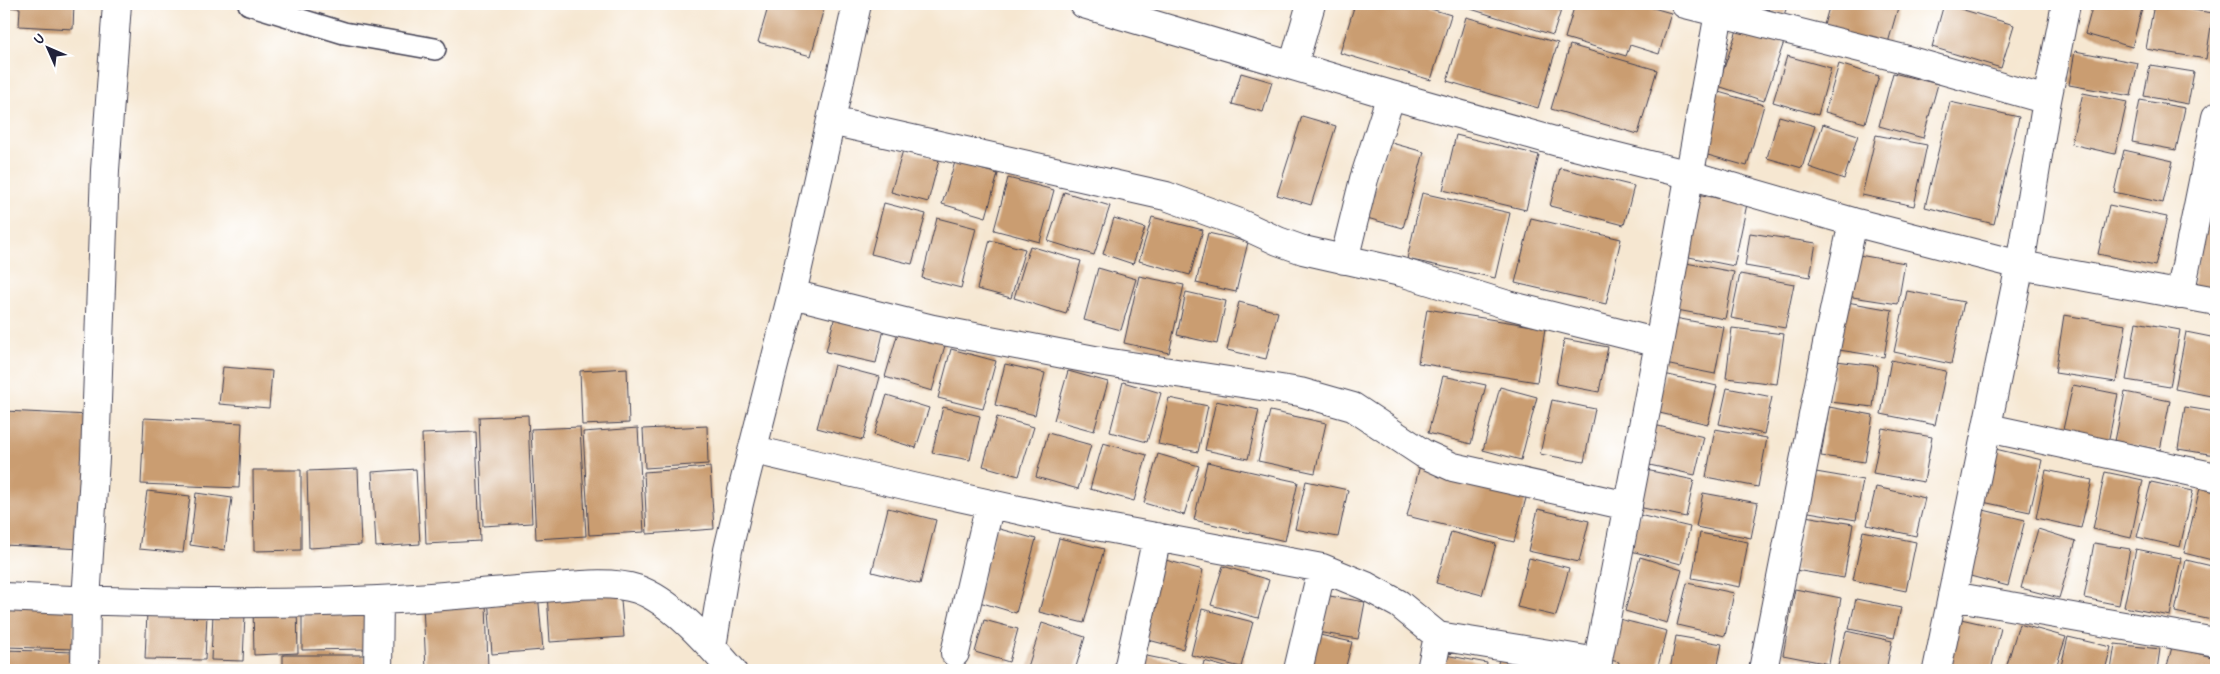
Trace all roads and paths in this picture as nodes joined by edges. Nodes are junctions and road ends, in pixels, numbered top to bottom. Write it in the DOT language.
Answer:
graph roads {
  1 [pos="117,4"];
  2 [pos="249,4"];
  3 [pos="858,4"];
  4 [pos="1084,4"];
  5 [pos="1311,4"];
  6 [pos="1685,4"];
  7 [pos="2066,4"];
  8 [pos="1719,13"];
  9 [pos="435,49"];
  10 [pos="1294,66"];
  11 [pos="1391,96"];
  12 [pos="2047,100"];
  13 [pos="2216,118"];
  14 [pos="831,121"];
  15 [pos="1690,175"];
  16 [pos="1853,222"];
  17 [pos="1344,260"];
  18 [pos="2020,264"];
  19 [pos="792,294"];
  20 [pos="2180,295"];
  21 [pos="2216,301"];
  22 [pos="1659,343"];
  23 [pos="1988,428"];
  24 [pos="754,450"];
  25 [pos="2216,477"];
  26 [pos="990,504"];
  27 [pos="1628,506"];
  28 [pos="1157,537"];
  29 [pos="1322,568"];
  30 [pos="1952,596"];
  31 [pos="4,597"];
  32 [pos="379,600"];
  33 [pos="86,601"];
  34 [pos="1438,636"];
  35 [pos="2216,642"];
  36 [pos="712,647"];
  37 [pos="955,653"];
  38 [pos="1597,666"];
  39 [pos="85,670"];
  40 [pos="378,670"];
  41 [pos="732,670"];
  42 [pos="1128,670"];
  43 [pos="1298,670"];
  44 [pos="1431,670"];
  45 [pos="1763,670"];
  46 [pos="1937,670"];
  1 -- 33 [label="street"];
  2 -- 9 [label="lane"];
  3 -- 14 [label="street"];
  4 -- 10 [label="street"];
  5 -- 10 [label="street"];
  6 -- 8 [label="street"];
  7 -- 12 [label="street"];
  8 -- 12 [label="street"];
  8 -- 15 [label="street"];
  10 -- 11 [label="street"];
  11 -- 15 [label="street"];
  11 -- 17 [label="street"];
  12 -- 18 [label="street"];
  13 -- 20 [label="street"];
  14 -- 17 [label="street"];
  14 -- 19 [label="street"];
  15 -- 16 [label="street"];
  15 -- 22 [label="street"];
  16 -- 18 [label="street"];
  16 -- 45 [label="street"];
  17 -- 22 [label="street"];
  18 -- 20 [label="street"];
  18 -- 23 [label="street"];
  19 -- 24 [label="street"];
  19 -- 27 [label="street"];
  20 -- 21 [label="street"];
  22 -- 27 [label="street"];
  23 -- 25 [label="street"];
  23 -- 30 [label="street"];
  24 -- 26 [label="street"];
  24 -- 36 [label="street"];
  26 -- 28 [label="street"];
  26 -- 37 [label="street"];
  27 -- 38 [label="street"];
  28 -- 29 [label="street"];
  28 -- 42 [label="street"];
  29 -- 34 [label="street"];
  29 -- 43 [label="street"];
  30 -- 35 [label="street"];
  30 -- 46 [label="street"];
  31 -- 33 [label="street"];
  32 -- 33 [label="street"];
  32 -- 36 [label="street"];
  32 -- 40 [label="street"];
  33 -- 39 [label="street"];
  34 -- 38 [label="street"];
  34 -- 44 [label="street"];
  36 -- 41 [label="street"];
}
